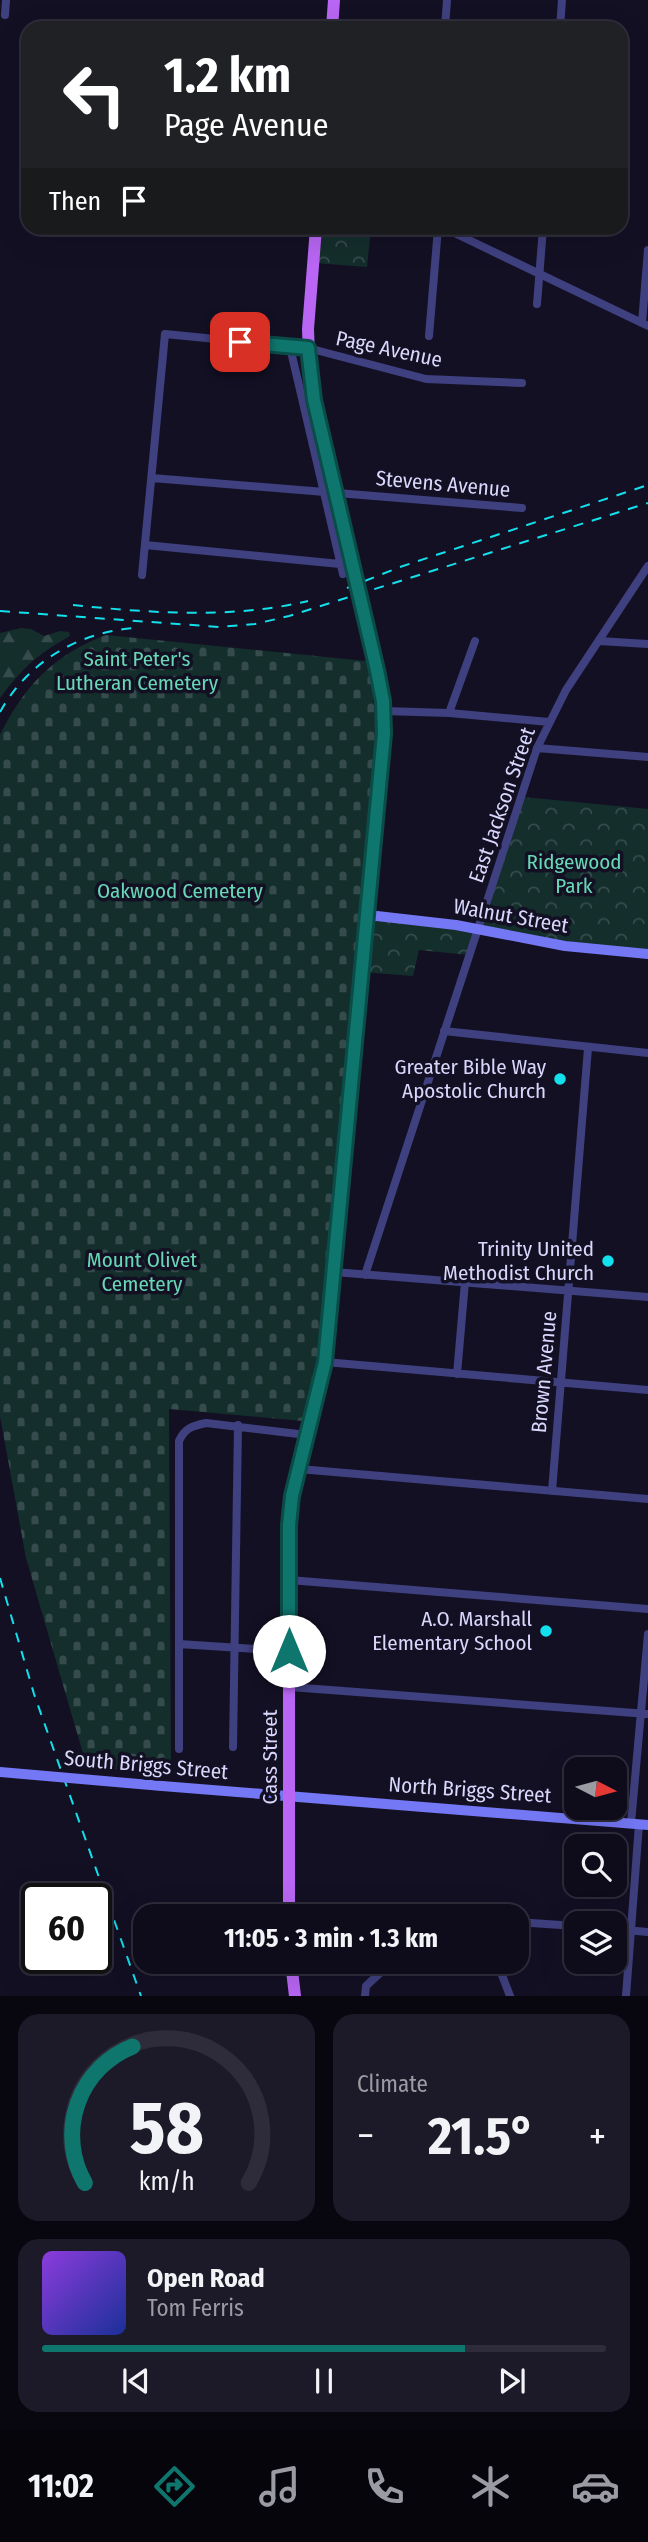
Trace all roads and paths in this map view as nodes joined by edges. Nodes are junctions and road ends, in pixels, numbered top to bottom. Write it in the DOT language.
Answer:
graph roads {
  1 [pos="6,0"];
  2 [pos="334,0"];
  3 [pos="447,0"];
  4 [pos="562,0"];
  5 [pos="5,15"];
  6 [pos="332,21"];
  7 [pos="446,21"];
  8 [pos="560,21"];
  9 [pos="316,235"];
  10 [pos="437,235"];
  11 [pos="459,235"];
  12 [pos="542,235"];
  13 [pos="648,250"];
  14 [pos="539,273"];
  15 [pos="537,304"];
  16 [pos="645,324"];
  17 [pos="429,336"];
  18 [pos="290,347"];
  19 [pos="309,352"];
  20 [pos="522,383"];
  21 [pos="152,478"];
  22 [pos="324,492"];
  23 [pos="522,508"];
  24 [pos="145,545"];
  25 [pos="340,564"];
  26 [pos="648,566"];
  27 [pos="343,574"];
  28 [pos="142,575"];
  29 [pos="475,641"];
  30 [pos="599,641"];
  31 [pos="648,644"];
  32 [pos="383,706"];
  33 [pos="449,713"];
  34 [pos="549,722"];
  35 [pos="537,748"];
  36 [pos="648,757"];
  37 [pos="368,915"];
  38 [pos="479,929"];
  39 [pos="648,954"];
  40 [pos="444,1031"];
  41 [pos="588,1048"];
  42 [pos="648,1053"];
  43 [pos="334,1272"];
  44 [pos="365,1275"];
  45 [pos="465,1282"];
  46 [pos="568,1290"];
  47 [pos="648,1297"];
  48 [pos="325,1362"];
  49 [pos="457,1374"];
  50 [pos="560,1383"];
  51 [pos="648,1390"];
  52 [pos="238,1425"];
  53 [pos="307,1435"];
  54 [pos="299,1469"];
  55 [pos="552,1491"];
  56 [pos="648,1499"];
  57 [pos="289,1580"];
  58 [pos="648,1609"];
  59 [pos="648,1633"];
  60 [pos="179,1644"];
  61 [pos="233,1646"];
  62 [pos="289,1651"];
  63 [pos="290,1687"];
  64 [pos="644,1714"];
  65 [pos="233,1747"];
  66 [pos="179,1749"];
  67 [pos="0,1772"];
  68 [pos="289,1796"];
  69 [pos="639,1824"];
  70 [pos="289,1904"];
  71 [pos="529,1923"];
  72 [pos="564,1925"];
  73 [pos="627,1930"];
  74 [pos="632,1930"];
  75 [pos="648,1932"];
  76 [pos="292,1974"];
  77 [pos="379,1974"];
  78 [pos="502,1974"];
  79 [pos="295,1996"];
  80 [pos="365,1996"];
  81 [pos="510,1996"];
  82 [pos="626,1996"];
  1 -- 5 [label="street"];
  2 -- 6 [label="main road"];
  3 -- 7 [label="street"];
  4 -- 8 [label="street"];
  9 -- 19 [label="main road, Cass Street"];
  10 -- 17 [label="street"];
  11 -- 14 [label="street"];
  12 -- 14 [label="street"];
  13 -- 16 [label="street"];
  14 -- 15 [label="street"];
  14 -- 16 [label="street"];
  18 -- 19 [label="street, Page Avenue"];
  18 -- 21 [label="street, Page Avenue"];
  18 -- 22 [label="street"];
  19 -- 20 [label="street, Page Avenue"];
  19 -- 32 [label="main road, Cass Street, bridge"];
  21 -- 22 [label="street, Stevens Avenue"];
  21 -- 24 [label="street"];
  22 -- 23 [label="street, Stevens Avenue"];
  22 -- 25 [label="street"];
  24 -- 25 [label="street"];
  24 -- 28 [label="street"];
  25 -- 27 [label="street"];
  26 -- 30 [label="street, East Jackson Street"];
  29 -- 33 [label="street"];
  30 -- 31 [label="street"];
  30 -- 34 [label="street, East Jackson Street"];
  32 -- 33 [label="street"];
  32 -- 37 [label="main road, Cass Street"];
  33 -- 34 [label="street"];
  34 -- 35 [label="street, East Jackson Street"];
  35 -- 36 [label="street"];
  35 -- 38 [label="street, East Jackson Street"];
  37 -- 38 [label="street, Walnut Street"];
  37 -- 43 [label="main road, Cass Street"];
  38 -- 39 [label="street, Walnut Street"];
  38 -- 40 [label="street, East Jackson Street"];
  40 -- 41 [label="street"];
  40 -- 44 [label="street, East Jackson Street"];
  41 -- 42 [label="street"];
  41 -- 46 [label="street, Brown Avenue"];
  43 -- 44 [label="street"];
  43 -- 48 [label="main road, Cass Street"];
  44 -- 45 [label="street"];
  45 -- 46 [label="street"];
  45 -- 49 [label="street"];
  46 -- 47 [label="street"];
  46 -- 50 [label="street, Brown Avenue"];
  48 -- 49 [label="street"];
  48 -- 53 [label="main road, Cass Street"];
  49 -- 50 [label="street"];
  50 -- 51 [label="street"];
  50 -- 55 [label="street, Brown Avenue"];
  52 -- 53 [label="street"];
  52 -- 60 [label="street"];
  52 -- 61 [label="street"];
  53 -- 54 [label="main road, Cass Street"];
  54 -- 55 [label="street"];
  54 -- 57 [label="main road, Cass Street"];
  55 -- 56 [label="street"];
  57 -- 58 [label="street"];
  57 -- 62 [label="main road, Cass Street"];
  59 -- 64 [label="street"];
  60 -- 61 [label="street"];
  60 -- 66 [label="street"];
  61 -- 62 [label="street"];
  61 -- 65 [label="street"];
  62 -- 63 [label="main road, Cass Street"];
  63 -- 64 [label="street"];
  63 -- 68 [label="main road, Cass Street"];
  64 -- 69 [label="street"];
  67 -- 68 [label="street, South Briggs Street, bridge"];
  68 -- 69 [label="street, North Briggs Street"];
  68 -- 70 [label="main road, Cass Street"];
  69 -- 74 [label="street"];
  71 -- 72 [label="street"];
  73 -- 74 [label="street"];
  74 -- 75 [label="street"];
  74 -- 82 [label="street"];
  76 -- 79 [label="main road"];
  77 -- 80 [label="street"];
  78 -- 81 [label="street"];
}
